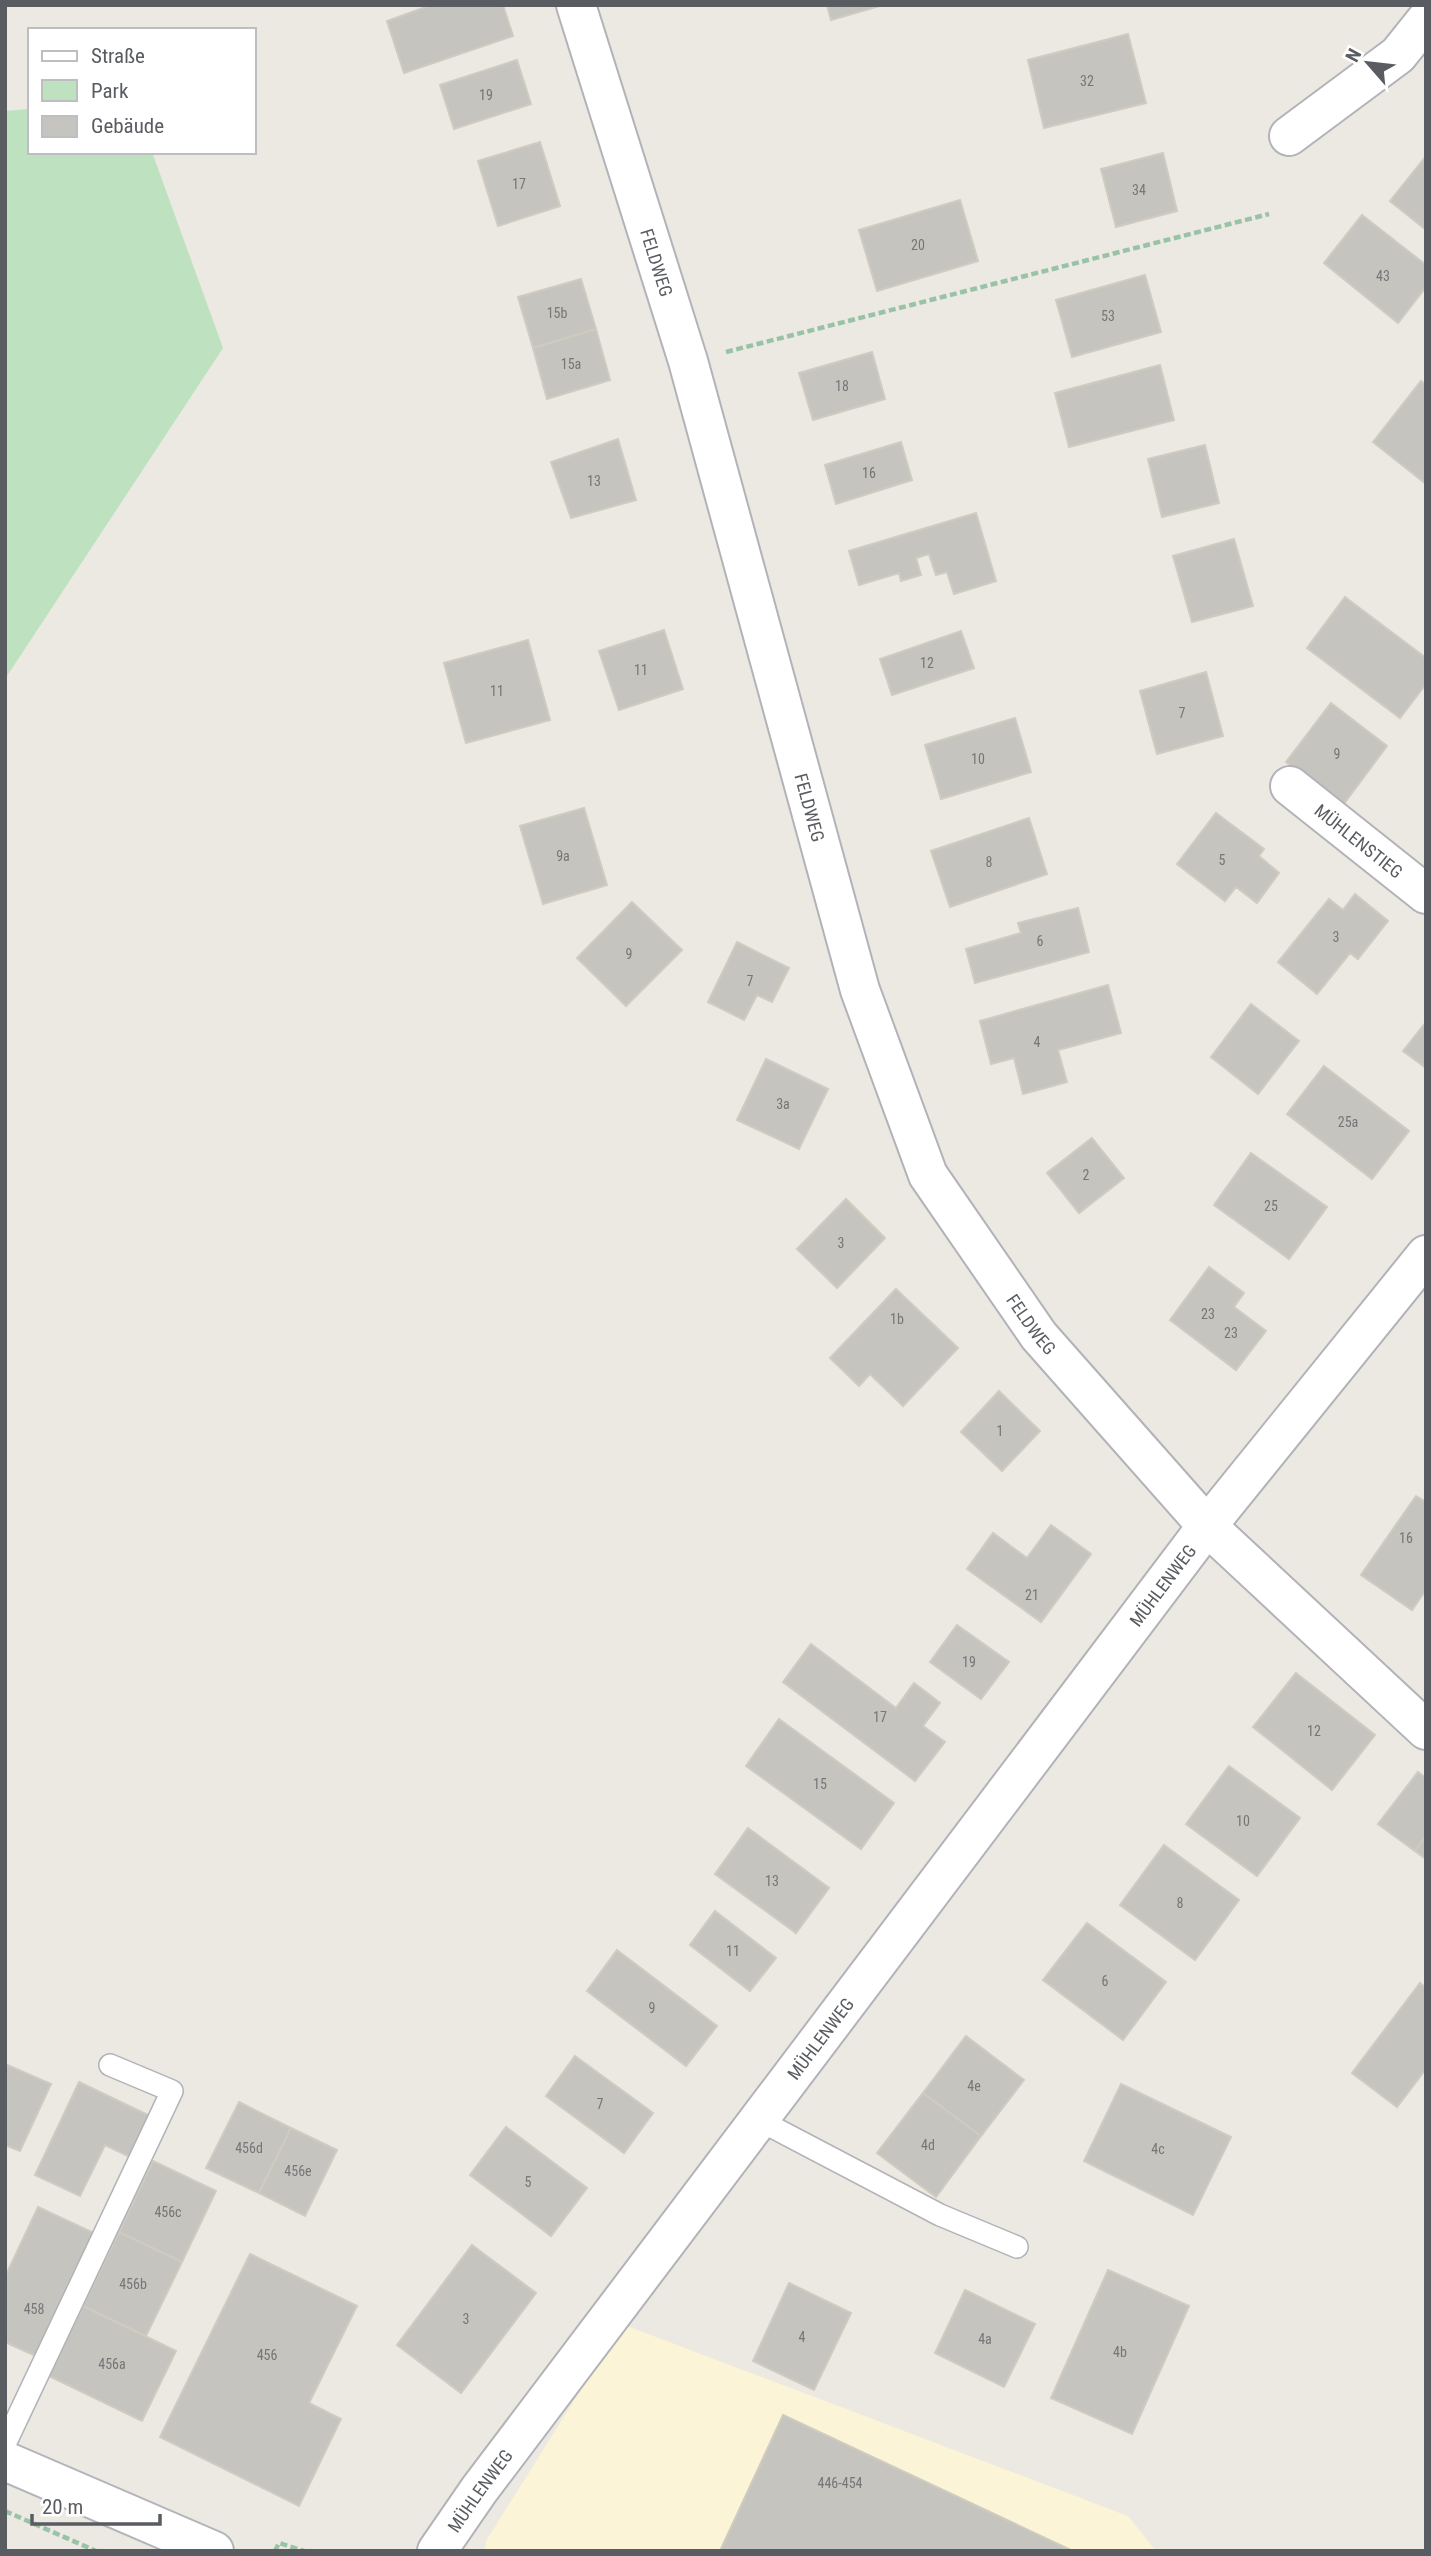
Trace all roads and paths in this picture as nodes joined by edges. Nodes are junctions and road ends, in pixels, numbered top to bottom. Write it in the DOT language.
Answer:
graph roads {
  1 [pos="576,5"];
  2 [pos="1426,20"];
  3 [pos="1289,136"];
  4 [pos="1269,214"];
  5 [pos="688,361"];
  6 [pos="1290,786"];
  7 [pos="1426,894"];
  8 [pos="1426,1255"];
  9 [pos="1207,1526"];
  10 [pos="1426,1730"];
  11 [pos="110,2065"];
  12 [pos="759,2120"];
  13 [pos="1017,2247"];
  14 [pos="5,2444"];
  15 [pos="5,2461"];
  16 [pos="5,2511"];
  17 [pos="79,2544"];
  18 [pos="76,2551"];
  19 [pos="96,2551"];
  20 [pos="214,2551"];
  21 [pos="275,2551"];
  22 [pos="304,2551"];
  23 [pos="437,2551"];
  1 -- 5 [label="street, FELDWEG"];
  2 -- 3 [label="street"];
  4 -- 5 [label="path"];
  5 -- 9 [label="street, FELDWEG"];
  6 -- 7 [label="street, MÜHLENSTIEG"];
  8 -- 9 [label="street, MÜHLENWEG"];
  9 -- 10 [label="street, MÜHLENWEG"];
  9 -- 12 [label="street, MÜHLENWEG"];
  11 -- 14 [label="lane"];
  12 -- 13 [label="lane"];
  12 -- 23 [label="street, MÜHLENWEG"];
  15 -- 20 [label="street"];
  16 -- 17 [label="path"];
  17 -- 18 [label="path"];
  17 -- 19 [label="path"];
  21 -- 22 [label="path"];
}
